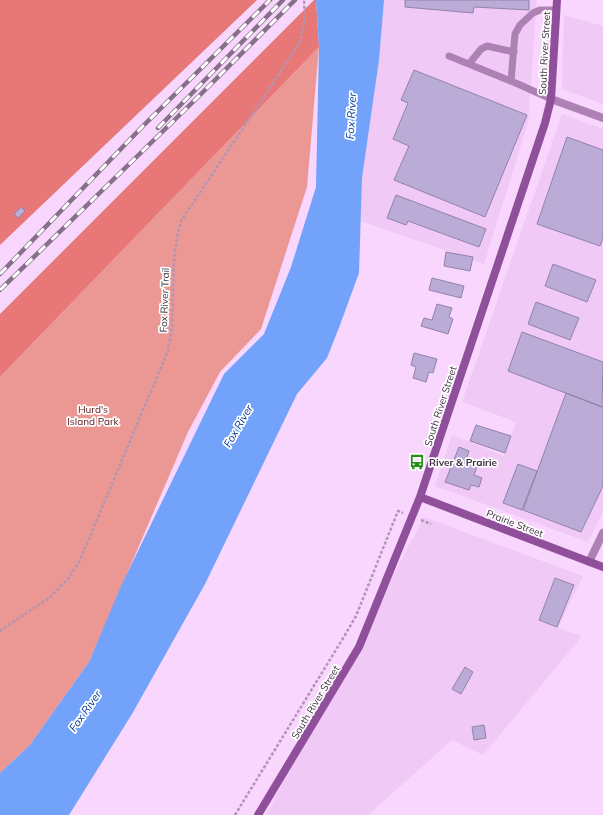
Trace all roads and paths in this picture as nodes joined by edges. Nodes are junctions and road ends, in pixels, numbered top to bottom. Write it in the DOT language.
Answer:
graph roads {
  1 [pos="304,0"];
  2 [pos="557,0"];
  3 [pos="556,10"];
  4 [pos="514,52"];
  5 [pos="449,56"];
  6 [pos="469,64"];
  7 [pos="511,81"];
  8 [pos="551,99"];
  9 [pos="603,118"];
  10 [pos="420,497"];
  11 [pos="403,513"];
  12 [pos="603,533"];
  13 [pos="589,562"];
  14 [pos="603,567"];
  15 [pos="0,631"];
  16 [pos="235,815"];
  17 [pos="258,815"];
  1 -- 15 [label="path, Fox River Trail"];
  2 -- 3 [label="street, South River Street"];
  3 -- 4 [label="lane"];
  3 -- 8 [label="street, South River Street"];
  4 -- 6 [label="lane"];
  4 -- 7 [label="lane"];
  5 -- 6 [label="lane"];
  6 -- 7 [label="lane"];
  7 -- 8 [label="lane"];
  8 -- 9 [label="street"];
  8 -- 10 [label="street, South River Street"];
  10 -- 13 [label="street, Prairie Street"];
  10 -- 17 [label="street, South River Street"];
  11 -- 16 [label="path"];
  12 -- 13 [label="street"];
  13 -- 14 [label="street, Prairie Street"];
}
